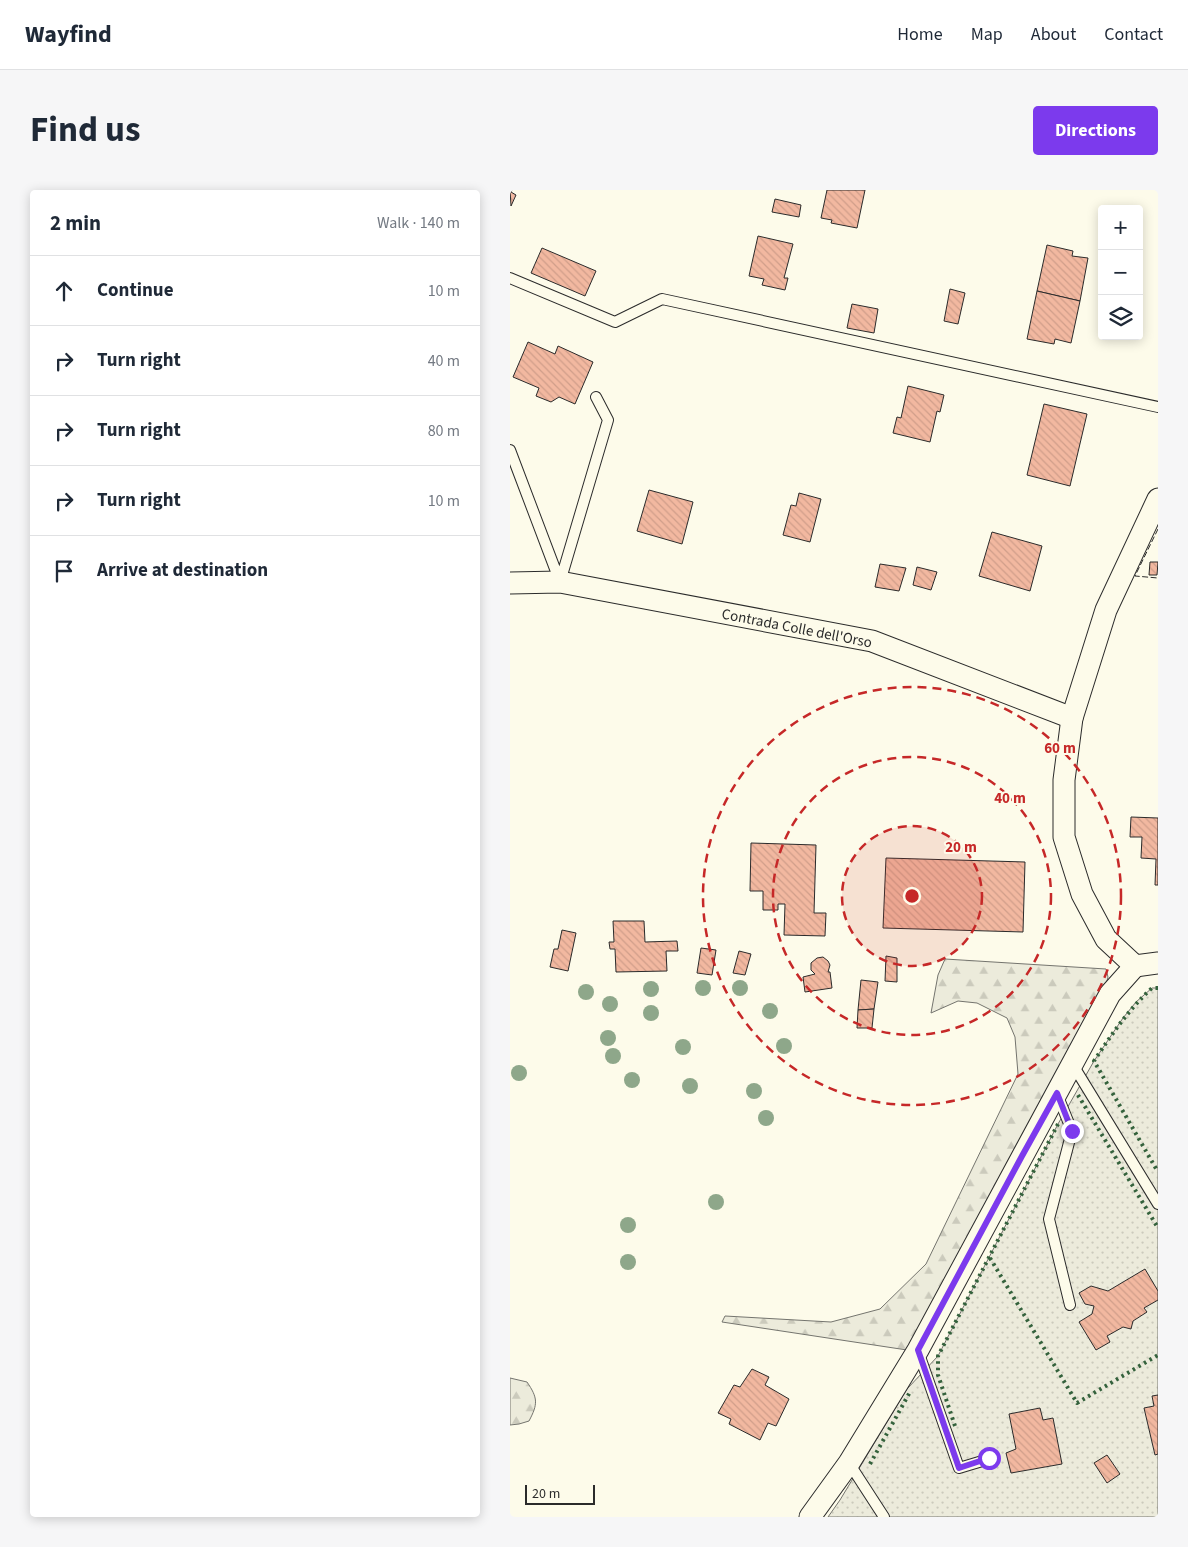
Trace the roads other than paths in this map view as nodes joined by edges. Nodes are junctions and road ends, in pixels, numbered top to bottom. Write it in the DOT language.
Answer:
graph roads {
  1 [pos="510,278"];
  2 [pos="596,397"];
  3 [pos="1158,407"];
  4 [pos="510,450"];
  5 [pos="1158,499"];
  6 [pos="560,582"];
  7 [pos="510,583"];
  8 [pos="1072,718"];
  9 [pos="1158,963"];
  10 [pos="1135,966"];
  11 [pos="1073,1065"];
  12 [pos="1057,1093"];
  13 [pos="1158,1204"];
  14 [pos="1070,1305"];
  15 [pos="918,1350"];
  16 [pos="989,1458"];
  17 [pos="849,1463"];
  18 [pos="810,1517"];
  19 [pos="884,1517"];
  1 -- 3 [label="lane"];
  2 -- 6 [label="lane"];
  4 -- 6 [label="lane"];
  5 -- 8 [label="street"];
  6 -- 7 [label="street, Contrada Colle dell'Orso"];
  6 -- 8 [label="street, Contrada Colle dell'Orso"];
  8 -- 10 [label="street"];
  9 -- 10 [label="street"];
  10 -- 11 [label="street"];
  11 -- 12 [label="street"];
  11 -- 13 [label="lane"];
  12 -- 14 [label="lane"];
  12 -- 15 [label="street"];
  15 -- 16 [label="lane"];
  15 -- 17 [label="street"];
  17 -- 18 [label="street"];
  17 -- 19 [label="lane"];
}
